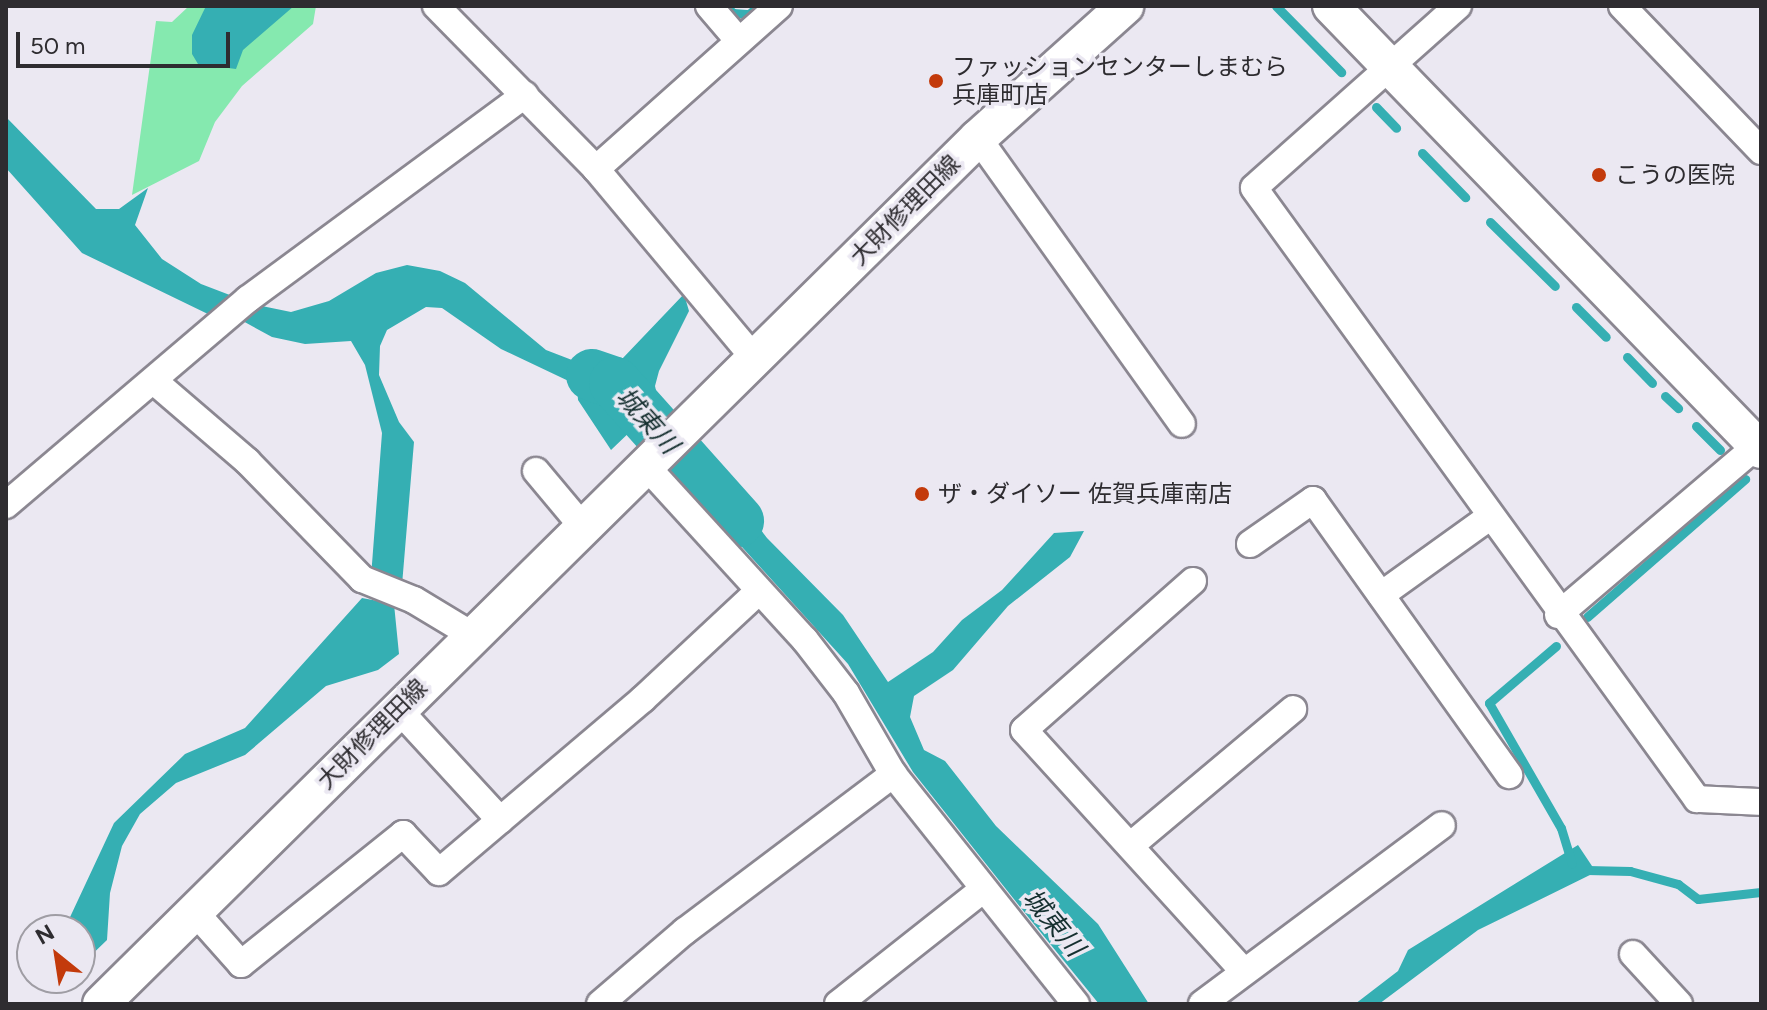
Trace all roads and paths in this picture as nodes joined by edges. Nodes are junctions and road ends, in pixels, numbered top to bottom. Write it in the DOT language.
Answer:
graph roads {
  1 [pos="436,6"];
  2 [pos="709,6"];
  3 [pos="779,6"];
  4 [pos="1125,6"];
  5 [pos="1331,6"];
  6 [pos="1458,6"];
  7 [pos="1622,6"];
  8 [pos="739,41"];
  9 [pos="1390,67"];
  10 [pos="525,95"];
  11 [pos="978,138"];
  12 [pos="1761,151"];
  13 [pos="596,169"];
  14 [pos="755,359"];
  15 [pos="154,381"];
  16 [pos="1182,424"];
  17 [pos="1759,446"];
  18 [pos="647,467"];
  19 [pos="536,471"];
  20 [pos="6,505"];
  21 [pos="1488,518"];
  22 [pos="582,526"];
  23 [pos="1250,544"];
  24 [pos="1193,581"];
  25 [pos="759,591"];
  26 [pos="1381,595"];
  27 [pos="1558,615"];
  28 [pos="472,635"];
  29 [pos="398,709"];
  30 [pos="1293,709"];
  31 [pos="893,774"];
  32 [pos="1509,775"];
  33 [pos="1761,802"];
  34 [pos="500,820"];
  35 [pos="1442,825"];
  36 [pos="1130,846"];
  37 [pos="981,891"];
  38 [pos="194,911"];
  39 [pos="1633,954"];
  40 [pos="1244,972"];
  41 [pos="1073,1003"];
  42 [pos="101,1004"];
  43 [pos="600,1004"];
  44 [pos="838,1004"];
  45 [pos="1202,1004"];
  46 [pos="1679,1004"];
  1 -- 10 [label="street"];
  2 -- 8 [label="street"];
  3 -- 8 [label="street"];
  4 -- 11 [label="street, 大財修理田線"];
  5 -- 9 [label="street"];
  6 -- 9 [label="street"];
  7 -- 12 [label="street"];
  8 -- 13 [label="street"];
  9 -- 17 [label="street"];
  9 -- 21 [label="street"];
  10 -- 13 [label="street"];
  10 -- 15 [label="street"];
  11 -- 14 [label="street, 大財修理田線"];
  11 -- 16 [label="street"];
  13 -- 14 [label="street"];
  14 -- 18 [label="street, 大財修理田線"];
  15 -- 20 [label="street"];
  15 -- 28 [label="street"];
  17 -- 27 [label="street"];
  18 -- 22 [label="street, 大財修理田線"];
  18 -- 25 [label="street"];
  19 -- 22 [label="street"];
  21 -- 26 [label="street"];
  21 -- 27 [label="street"];
  22 -- 28 [label="street, 大財修理田線"];
  23 -- 26 [label="street"];
  24 -- 36 [label="street"];
  25 -- 31 [label="street"];
  25 -- 34 [label="street"];
  26 -- 32 [label="street"];
  27 -- 33 [label="street"];
  28 -- 29 [label="street, 大財修理田線"];
  29 -- 34 [label="street"];
  29 -- 38 [label="street, 大財修理田線"];
  30 -- 36 [label="street"];
  31 -- 37 [label="street"];
  31 -- 43 [label="street"];
  34 -- 38 [label="street"];
  35 -- 40 [label="street"];
  36 -- 40 [label="street"];
  37 -- 41 [label="street"];
  37 -- 44 [label="street"];
  38 -- 42 [label="street, 大財修理田線"];
  39 -- 46 [label="street"];
  40 -- 45 [label="street"];
}
